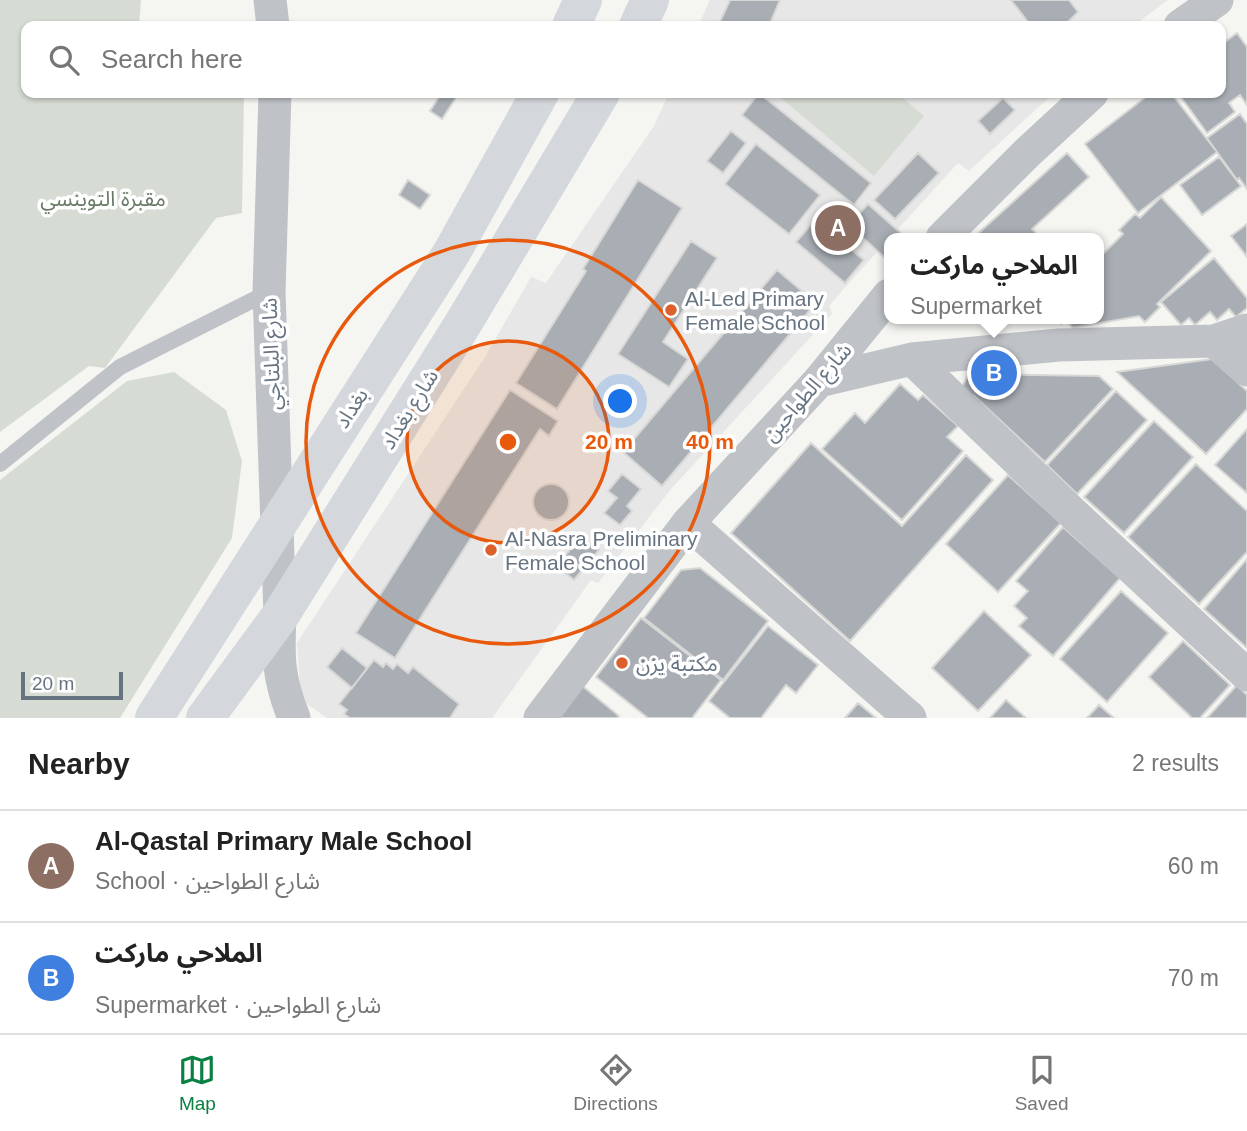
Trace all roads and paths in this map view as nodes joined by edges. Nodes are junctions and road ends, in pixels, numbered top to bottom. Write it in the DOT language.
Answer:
graph roads {
  1 [pos="270,0"];
  2 [pos="583,0"];
  3 [pos="650,0"];
  4 [pos="1217,0"];
  5 [pos="272,21"];
  6 [pos="573,21"];
  7 [pos="640,21"];
  8 [pos="1187,21"];
  9 [pos="275,98"];
  10 [pos="537,98"];
  11 [pos="598,98"];
  12 [pos="1087,98"];
  13 [pos="947,233"];
  14 [pos="269,292"];
  15 [pos="884,301"];
  16 [pos="1247,330"];
  17 [pos="1214,341"];
  18 [pos="912,359"];
  19 [pos="1247,370"];
  20 [pos="819,381"];
  21 [pos="0,464"];
  22 [pos="688,523"];
  23 [pos="277,524"];
  24 [pos="280,616"];
  25 [pos="1247,676"];
  26 [pos="154,718"];
  27 [pos="205,718"];
  28 [pos="294,718"];
  29 [pos="540,718"];
  30 [pos="910,718"];
  1 -- 5 [label="street"];
  2 -- 6 [label="main road"];
  3 -- 7 [label="main road"];
  4 -- 8 [label="street"];
  9 -- 14 [label="street, شارع البلتاجي"];
  10 -- 23 [label="main road, بغداد"];
  11 -- 24 [label="main road, شارع بغداد"];
  12 -- 13 [label="street"];
  14 -- 21 [label="lane"];
  14 -- 23 [label="street, شارع البلتاجي"];
  15 -- 20 [label="street, شارع الطواحين"];
  16 -- 17 [label="street"];
  17 -- 18 [label="street"];
  17 -- 19 [label="street"];
  18 -- 20 [label="street"];
  18 -- 25 [label="street"];
  20 -- 22 [label="street, شارع الطواحين"];
  22 -- 29 [label="street, شارع الطواحين"];
  22 -- 30 [label="street"];
  23 -- 24 [label="street, شارع البلتاجي"];
  23 -- 26 [label="main road, بغداد"];
  24 -- 27 [label="main road, شارع بغداد"];
  24 -- 28 [label="street, شارع البلتاجي"];
}
